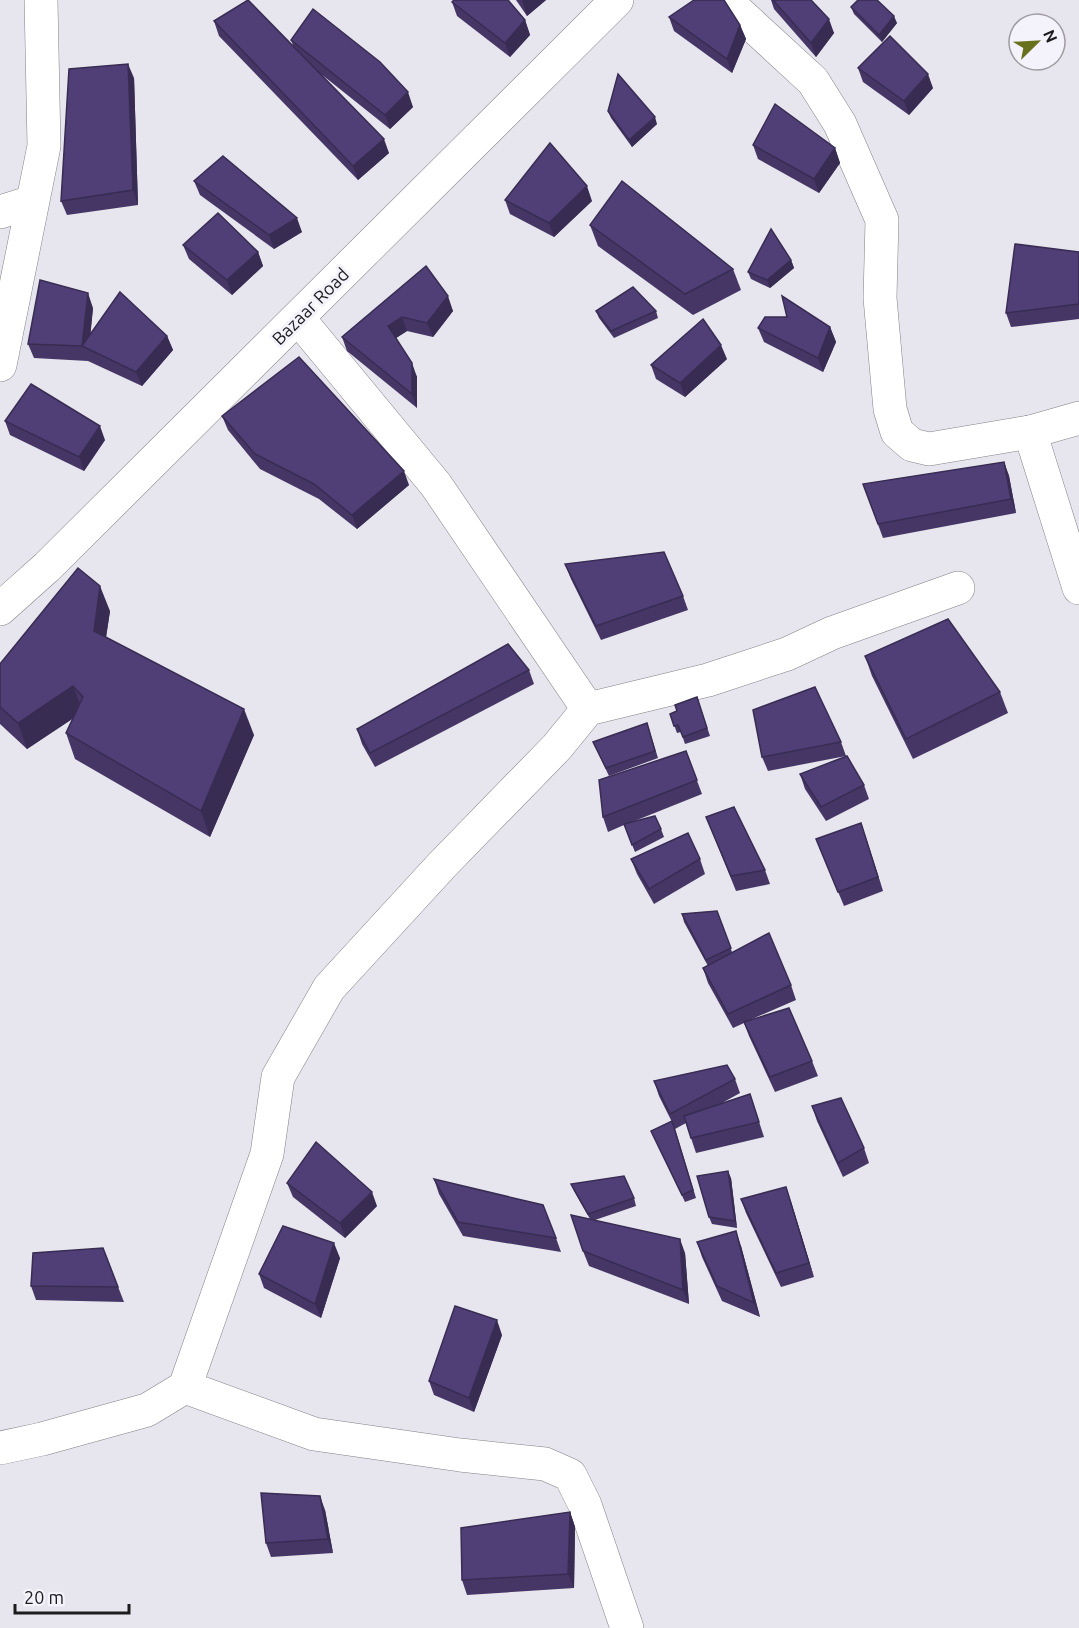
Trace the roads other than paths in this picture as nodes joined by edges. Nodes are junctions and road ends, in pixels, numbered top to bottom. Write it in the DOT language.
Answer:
graph roads {
  1 [pos="41,0"];
  2 [pos="617,0"];
  3 [pos="725,0"];
  4 [pos="33,202"];
  5 [pos="0,212"];
  6 [pos="297,318"];
  7 [pos="0,365"];
  8 [pos="1079,418"];
  9 [pos="1030,432"];
  10 [pos="958,588"];
  11 [pos="1079,588"];
  12 [pos="0,609"];
  13 [pos="588,709"];
  14 [pos="185,1387"];
  15 [pos="0,1448"];
  16 [pos="627,1628"];
  1 -- 4 [label="street"];
  2 -- 6 [label="street, Bazaar Road"];
  3 -- 9 [label="street"];
  4 -- 5 [label="street"];
  4 -- 7 [label="street"];
  6 -- 12 [label="street, Bazaar Road"];
  6 -- 13 [label="street"];
  8 -- 9 [label="street"];
  9 -- 11 [label="street"];
  10 -- 13 [label="street"];
  13 -- 14 [label="street"];
  14 -- 15 [label="street"];
  14 -- 16 [label="street"];
}
